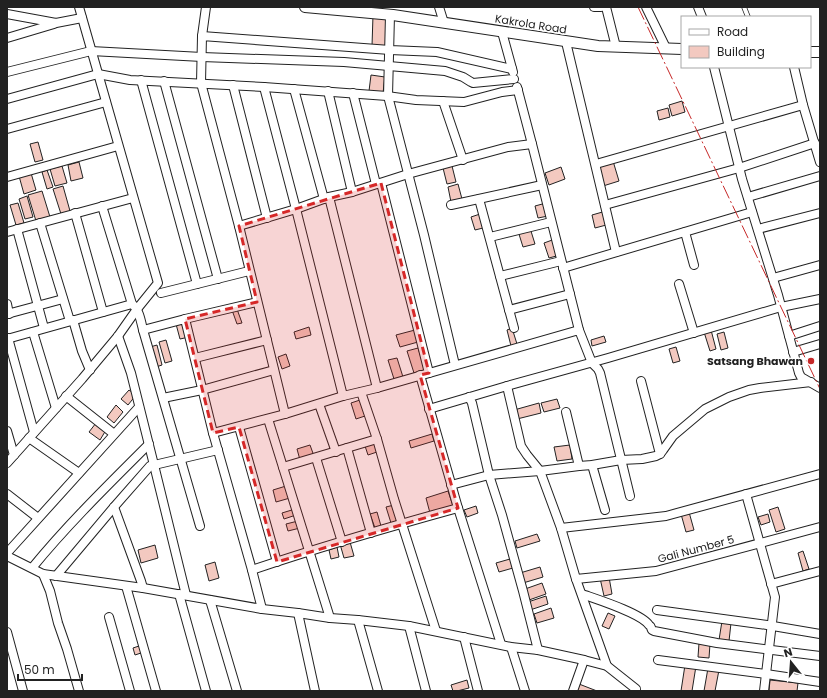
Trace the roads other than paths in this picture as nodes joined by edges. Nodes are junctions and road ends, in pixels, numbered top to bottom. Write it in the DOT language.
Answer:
graph roads {
  1 [pos="79,7"];
  2 [pos="206,7"];
  3 [pos="305,7"];
  4 [pos="439,7"];
  5 [pos="594,7"];
  6 [pos="601,7"];
  7 [pos="606,7"];
  8 [pos="646,7"];
  9 [pos="7,14"];
  10 [pos="390,15"];
  11 [pos="82,18"];
  12 [pos="444,23"];
  13 [pos="56,24"];
  14 [pos="502,32"];
  15 [pos="202,36"];
  16 [pos="7,38"];
  17 [pos="566,42"];
  18 [pos="616,47"];
  19 [pos="666,48"];
  20 [pos="681,49"];
  21 [pos="390,50"];
  22 [pos="91,51"];
  23 [pos="202,57"];
  24 [pos="389,66"];
  25 [pos="714,68"];
  26 [pos="794,68"];
  27 [pos="512,69"];
  28 [pos="7,72"];
  29 [pos="98,74"];
  30 [pos="514,79"];
  31 [pos="141,80"];
  32 [pos="164,81"];
  33 [pos="201,83"];
  34 [pos="234,85"];
  35 [pos="264,87"];
  36 [pos="294,89"];
  37 [pos="518,90"];
  38 [pos="328,92"];
  39 [pos="353,93"];
  40 [pos="388,96"];
  41 [pos="7,99"];
  42 [pos="443,101"];
  43 [pos="106,102"];
  44 [pos="803,105"];
  45 [pos="728,126"];
  46 [pos="7,129"];
  47 [pos="815,143"];
  48 [pos="532,144"];
  49 [pos="118,146"];
  50 [pos="463,160"];
  51 [pos="820,162"];
  52 [pos="596,164"];
  53 [pos="739,168"];
  54 [pos="408,174"];
  55 [pos="820,176"];
  56 [pos="7,177"];
  57 [pos="378,184"];
  58 [pos="542,185"];
  59 [pos="352,192"];
  60 [pos="748,197"];
  61 [pos="133,198"];
  62 [pos="326,198"];
  63 [pos="479,199"];
  64 [pos="451,205"];
  65 [pos="605,205"];
  66 [pos="102,206"];
  67 [pos="296,209"];
  68 [pos="752,212"];
  69 [pos="75,213"];
  70 [pos="820,213"];
  71 [pos="267,218"];
  72 [pos="551,222"];
  73 [pos="40,223"];
  74 [pos="238,226"];
  75 [pos="17,229"];
  76 [pos="758,229"];
  77 [pos="7,232"];
  78 [pos="684,232"];
  79 [pos="490,237"];
  80 [pos="616,252"];
  81 [pos="562,265"];
  82 [pos="694,265"];
  83 [pos="820,265"];
  84 [pos="250,271"];
  85 [pos="500,276"];
  86 [pos="773,278"];
  87 [pos="218,279"];
  88 [pos="197,284"];
  89 [pos="680,284"];
  90 [pos="161,293"];
  91 [pos="570,294"];
  92 [pos="63,299"];
  93 [pos="820,299"];
  94 [pos="257,302"];
  95 [pos="7,304"];
  96 [pos="38,306"];
  97 [pos="134,306"];
  98 [pos="781,307"];
  99 [pos="509,310"];
  100 [pos="103,312"];
  101 [pos="8,314"];
  102 [pos="185,319"];
  103 [pos="71,321"];
  104 [pos="820,326"];
  105 [pos="44,328"];
  106 [pos="514,328"];
  107 [pos="143,330"];
  108 [pos="579,330"];
  109 [pos="33,332"];
  110 [pos="694,333"];
  111 [pos="118,336"];
  112 [pos="789,336"];
  113 [pos="8,339"];
  114 [pos="267,340"];
  115 [pos="820,344"];
  116 [pos="793,352"];
  117 [pos="195,358"];
  118 [pos="592,363"];
  119 [pos="455,365"];
  120 [pos="90,370"];
  121 [pos="274,370"];
  122 [pos="429,373"];
  123 [pos="420,375"];
  124 [pos="641,381"];
  125 [pos="811,382"];
  126 [pos="507,386"];
  127 [pos="376,388"];
  128 [pos="820,388"];
  129 [pos="202,390"];
  130 [pos="361,392"];
  131 [pos="66,396"];
  132 [pos="343,396"];
  133 [pos="469,397"];
  134 [pos="163,398"];
  135 [pos="319,404"];
  136 [pos="139,407"];
  137 [pos="56,408"];
  138 [pos="429,409"];
  139 [pos="566,412"];
  140 [pos="285,414"];
  141 [pos="268,419"];
  142 [pos="239,426"];
  143 [pos="7,431"];
  144 [pos="213,433"];
  145 [pos="114,434"];
  146 [pos="31,435"];
  147 [pos="377,439"];
  148 [pos="149,444"];
  149 [pos="347,448"];
  150 [pos="218,450"];
  151 [pos="336,452"];
  152 [pos="660,454"];
  153 [pos="14,455"];
  154 [pos="316,458"];
  155 [pos="180,459"];
  156 [pos="621,460"];
  157 [pos="7,463"];
  158 [pos="154,465"];
  159 [pos="592,465"];
  160 [pos="579,466"];
  161 [pos="284,468"];
  162 [pos="540,471"];
  163 [pos="79,473"];
  164 [pos="820,474"];
  165 [pos="489,475"];
  166 [pos="451,485"];
  167 [pos="7,494"];
  168 [pos="746,494"];
  169 [pos="630,496"];
  170 [pos="114,507"];
  171 [pos="458,508"];
  172 [pos="604,510"];
  173 [pos="38,518"];
  174 [pos="401,523"];
  175 [pos="200,526"];
  176 [pos="820,527"];
  177 [pos="561,528"];
  178 [pos="371,533"];
  179 [pos="342,542"];
  180 [pos="761,543"];
  181 [pos="310,552"];
  182 [pos="8,556"];
  183 [pos="277,562"];
  184 [pos="32,568"];
  185 [pos="252,570"];
  186 [pos="820,571"];
  187 [pos="43,574"];
  188 [pos="56,576"];
  189 [pos="576,579"];
  190 [pos="772,584"];
  191 [pos="126,586"];
  192 [pos="143,588"];
  193 [pos="183,594"];
  194 [pos="582,594"];
  195 [pos="210,600"];
  196 [pos="262,609"];
  197 [pos="657,610"];
  198 [pos="298,613"];
  199 [pos="109,617"];
  200 [pos="330,618"];
  201 [pos="358,620"];
  202 [pos="409,626"];
  203 [pos="772,626"];
  204 [pos="436,631"];
  205 [pos="820,634"];
  206 [pos="464,637"];
  207 [pos="8,638"];
  208 [pos="501,644"];
  209 [pos="511,646"];
  210 [pos="538,650"];
  211 [pos="769,650"];
  212 [pos="820,656"];
  213 [pos="584,660"];
  214 [pos="658,660"];
  215 [pos="607,666"];
  216 [pos="766,674"];
  217 [pos="820,682"];
  218 [pos="637,690"];
  219 [pos="23,691"];
  220 [pos="79,691"];
  221 [pos="130,691"];
  222 [pos="156,691"];
  223 [pos="206,691"];
  224 [pos="237,691"];
  225 [pos="315,691"];
  226 [pos="378,691"];
  227 [pos="426,691"];
  228 [pos="478,691"];
  229 [pos="525,691"];
  230 [pos="573,691"];
  231 [pos="764,691"];
  1 -- 11 [label="street"];
  2 -- 15 [label="street"];
  3 -- 10 [label="street, Kakrola Road"];
  4 -- 12 [label="street"];
  5 -- 6 [label="street"];
  7 -- 18 [label="street"];
  8 -- 19 [label="street"];
  9 -- 13 [label="street"];
  10 -- 12 [label="street, Kakrola Road"];
  10 -- 21 [label="street"];
  11 -- 13 [label="street"];
  11 -- 22 [label="street"];
  12 -- 14 [label="street, Kakrola Road"];
  13 -- 16 [label="street"];
  14 -- 17 [label="street, Kakrola Road"];
  14 -- 27 [label="street"];
  15 -- 21 [label="street"];
  15 -- 23 [label="street"];
  17 -- 18 [label="street, Kakrola Road"];
  17 -- 52 [label="street"];
  18 -- 19 [label="street, Kakrola Road"];
  19 -- 20 [label="street, Kakrola Road"];
  21 -- 24 [label="street"];
  21 -- 27 [label="street"];
  22 -- 23 [label="street"];
  22 -- 28 [label="street"];
  22 -- 29 [label="street"];
  23 -- 24 [label="street"];
  23 -- 33 [label="street"];
  24 -- 30 [label="street"];
  24 -- 40 [label="street"];
  25 -- 45 [label="street"];
  26 -- 44 [label="street"];
  27 -- 30 [label="street"];
  29 -- 31 [label="street"];
  29 -- 41 [label="street"];
  29 -- 43 [label="street"];
  30 -- 37 [label="street"];
  31 -- 32 [label="street"];
  31 -- 88 [label="street"];
  32 -- 33 [label="street"];
  32 -- 87 [label="street"];
  33 -- 34 [label="street"];
  33 -- 74 [label="street"];
  34 -- 35 [label="street"];
  34 -- 71 [label="street"];
  35 -- 36 [label="street"];
  35 -- 67 [label="street"];
  36 -- 38 [label="street"];
  36 -- 62 [label="street"];
  37 -- 42 [label="street"];
  37 -- 48 [label="street"];
  38 -- 39 [label="street"];
  38 -- 59 [label="street"];
  39 -- 40 [label="street"];
  39 -- 57 [label="street"];
  40 -- 42 [label="street"];
  40 -- 54 [label="street"];
  42 -- 50 [label="street"];
  43 -- 46 [label="street"];
  43 -- 49 [label="street"];
  44 -- 45 [label="street"];
  44 -- 47 [label="street"];
  45 -- 52 [label="street"];
  45 -- 53 [label="street"];
  47 -- 51 [label="street"];
  47 -- 53 [label="street"];
  48 -- 50 [label="street"];
  48 -- 58 [label="street"];
  49 -- 56 [label="street"];
  49 -- 61 [label="street"];
  50 -- 54 [label="street"];
  52 -- 65 [label="street"];
  53 -- 60 [label="street"];
  53 -- 65 [label="street"];
  54 -- 57 [label="street"];
  54 -- 119 [label="street"];
  55 -- 60 [label="street"];
  57 -- 59 [label="street"];
  57 -- 122 [label="street"];
  58 -- 63 [label="street"];
  58 -- 72 [label="street"];
  59 -- 62 [label="street"];
  60 -- 68 [label="street"];
  61 -- 66 [label="street"];
  61 -- 97 [label="street"];
  62 -- 67 [label="street"];
  62 -- 127 [label="street"];
  63 -- 64 [label="street"];
  63 -- 79 [label="street"];
  65 -- 80 [label="street"];
  66 -- 69 [label="street"];
  66 -- 97 [label="street"];
  67 -- 71 [label="street"];
  67 -- 132 [label="street"];
  68 -- 76 [label="street"];
  68 -- 78 [label="street"];
  69 -- 73 [label="street"];
  69 -- 100 [label="street"];
  70 -- 76 [label="street"];
  71 -- 74 [label="street"];
  72 -- 79 [label="street"];
  72 -- 81 [label="street"];
  73 -- 75 [label="street"];
  73 -- 92 [label="street"];
  74 -- 84 [label="street"];
  75 -- 77 [label="street"];
  75 -- 96 [label="street"];
  76 -- 86 [label="street"];
  78 -- 80 [label="street"];
  78 -- 82 [label="street"];
  79 -- 85 [label="street"];
  80 -- 81 [label="street"];
  81 -- 85 [label="street"];
  81 -- 91 [label="street"];
  83 -- 86 [label="street"];
  84 -- 87 [label="street"];
  84 -- 94 [label="street"];
  85 -- 99 [label="street"];
  86 -- 98 [label="street"];
  87 -- 88 [label="street"];
  88 -- 90 [label="street"];
  89 -- 110 [label="street"];
  91 -- 99 [label="street"];
  91 -- 108 [label="street"];
  92 -- 96 [label="street"];
  92 -- 103 [label="street"];
  93 -- 98 [label="street"];
  94 -- 102 [label="street"];
  94 -- 114 [label="street"];
  95 -- 101 [label="street"];
  96 -- 101 [label="street"];
  96 -- 105 [label="street"];
  97 -- 100 [label="street"];
  97 -- 107 [label="street"];
  97 -- 111 [label="street"];
  98 -- 110 [label="street"];
  98 -- 112 [label="street"];
  99 -- 106 [label="street"];
  100 -- 103 [label="street"];
  102 -- 107 [label="street"];
  102 -- 117 [label="street"];
  103 -- 105 [label="street"];
  103 -- 120 [label="street"];
  104 -- 112 [label="street"];
  105 -- 109 [label="street"];
  107 -- 134 [label="street"];
  108 -- 118 [label="street"];
  108 -- 119 [label="street"];
  109 -- 113 [label="street"];
  109 -- 137 [label="street"];
  110 -- 118 [label="street"];
  111 -- 120 [label="street"];
  111 -- 136 [label="street"];
  112 -- 116 [label="street"];
  113 -- 146 [label="street"];
  114 -- 117 [label="street"];
  114 -- 121 [label="street"];
  115 -- 116 [label="street"];
  116 -- 125 [label="street"];
  117 -- 129 [label="street"];
  118 -- 126 [label="street"];
  118 -- 156 [label="street"];
  119 -- 122 [label="street"];
  120 -- 131 [label="street"];
  121 -- 129 [label="street"];
  121 -- 140 [label="street"];
  122 -- 123 [label="street"];
  123 -- 127 [label="street"];
  123 -- 138 [label="street"];
  124 -- 152 [label="street"];
  125 -- 128 [label="street"];
  125 -- 152 [label="street"];
  126 -- 133 [label="street"];
  126 -- 162 [label="street"];
  127 -- 130 [label="street"];
  129 -- 134 [label="street"];
  129 -- 144 [label="street"];
  130 -- 132 [label="street"];
  130 -- 147 [label="street"];
  131 -- 137 [label="street"];
  131 -- 145 [label="street"];
  132 -- 135 [label="street"];
  133 -- 138 [label="street"];
  133 -- 165 [label="street"];
  134 -- 155 [label="street"];
  135 -- 140 [label="street"];
  135 -- 151 [label="street"];
  136 -- 145 [label="street"];
  136 -- 148 [label="street"];
  137 -- 146 [label="street"];
  138 -- 166 [label="street"];
  139 -- 160 [label="street"];
  140 -- 141 [label="street"];
  141 -- 142 [label="street"];
  141 -- 161 [label="street"];
  142 -- 144 [label="street"];
  142 -- 183 [label="street"];
  143 -- 153 [label="street"];
  144 -- 150 [label="street"];
  145 -- 163 [label="street"];
  146 -- 153 [label="street"];
  146 -- 163 [label="street"];
  147 -- 149 [label="street"];
  147 -- 174 [label="street"];
  148 -- 158 [label="street"];
  148 -- 184 [label="street"];
  149 -- 151 [label="street"];
  149 -- 178 [label="street"];
  150 -- 155 [label="street"];
  150 -- 185 [label="street"];
  151 -- 154 [label="street"];
  152 -- 156 [label="street"];
  153 -- 157 [label="street"];
  154 -- 161 [label="street"];
  154 -- 179 [label="street"];
  155 -- 158 [label="street"];
  155 -- 175 [label="street"];
  156 -- 159 [label="street"];
  156 -- 169 [label="street"];
  158 -- 170 [label="street"];
  158 -- 193 [label="street"];
  159 -- 160 [label="street"];
  159 -- 172 [label="street"];
  160 -- 162 [label="street"];
  161 -- 181 [label="street"];
  162 -- 165 [label="street"];
  162 -- 177 [label="street"];
  163 -- 173 [label="street"];
  164 -- 168 [label="street"];
  165 -- 166 [label="street"];
  165 -- 210 [label="street"];
  166 -- 171 [label="street"];
  167 -- 173 [label="street"];
  168 -- 177 [label="street"];
  168 -- 180 [label="street"];
  170 -- 188 [label="street"];
  170 -- 192 [label="street"];
  171 -- 174 [label="street"];
  171 -- 208 [label="street"];
  173 -- 182 [label="street"];
  174 -- 178 [label="street"];
  174 -- 204 [label="street"];
  176 -- 180 [label="street, Gali Number 5"];
  177 -- 189 [label="street"];
  178 -- 179 [label="street"];
  179 -- 181 [label="street"];
  180 -- 189 [label="street, Gali Number 5"];
  180 -- 190 [label="street"];
  181 -- 183 [label="street"];
  181 -- 200 [label="street"];
  182 -- 184 [label="street"];
  183 -- 185 [label="street"];
  184 -- 187 [label="street"];
  185 -- 196 [label="street"];
  186 -- 190 [label="street"];
  187 -- 188 [label="street"];
  187 -- 220 [label="street"];
  188 -- 191 [label="street"];
  189 -- 194 [label="street"];
  190 -- 203 [label="street"];
  191 -- 192 [label="street"];
  191 -- 222 [label="street"];
  192 -- 193 [label="street"];
  193 -- 195 [label="street"];
  193 -- 223 [label="street"];
  194 -- 211 [label="street"];
  194 -- 215 [label="street"];
  195 -- 196 [label="street"];
  195 -- 224 [label="street"];
  196 -- 198 [label="street"];
  197 -- 203 [label="street"];
  198 -- 200 [label="street"];
  198 -- 225 [label="street"];
  199 -- 221 [label="street"];
  200 -- 201 [label="street"];
  201 -- 202 [label="street"];
  201 -- 226 [label="street"];
  202 -- 204 [label="street"];
  202 -- 227 [label="street"];
  203 -- 205 [label="street"];
  203 -- 211 [label="street"];
  204 -- 206 [label="street"];
  206 -- 208 [label="street"];
  206 -- 228 [label="street"];
  207 -- 219 [label="street"];
  208 -- 209 [label="street"];
  209 -- 210 [label="street"];
  209 -- 229 [label="street"];
  210 -- 213 [label="street"];
  211 -- 212 [label="street"];
  211 -- 216 [label="street"];
  213 -- 215 [label="street"];
  213 -- 230 [label="street"];
  214 -- 216 [label="street"];
  215 -- 218 [label="street"];
  216 -- 217 [label="street"];
  216 -- 231 [label="street"];
}
